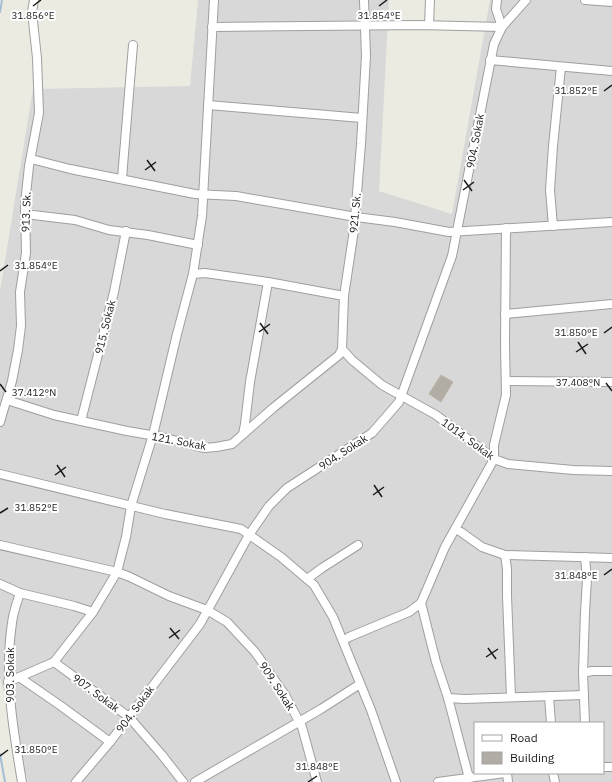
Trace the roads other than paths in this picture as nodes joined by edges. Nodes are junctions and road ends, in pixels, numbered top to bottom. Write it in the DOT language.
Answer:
graph roads {
  1 [pos="34,0"];
  2 [pos="214,0"];
  3 [pos="364,0"];
  4 [pos="430,0"];
  5 [pos="497,0"];
  6 [pos="526,0"];
  7 [pos="585,0"];
  8 [pos="612,2"];
  9 [pos="429,25"];
  10 [pos="365,26"];
  11 [pos="212,27"];
  12 [pos="502,27"];
  13 [pos="133,45"];
  14 [pos="490,60"];
  15 [pos="561,67"];
  16 [pos="612,72"];
  17 [pos="208,105"];
  18 [pos="362,118"];
  19 [pos="31,159"];
  20 [pos="122,178"];
  21 [pos="203,193"];
  22 [pos="25,214"];
  23 [pos="356,217"];
  24 [pos="612,222"];
  25 [pos="553,226"];
  26 [pos="506,228"];
  27 [pos="126,231"];
  28 [pos="458,231"];
  29 [pos="198,245"];
  30 [pos="193,274"];
  31 [pos="268,282"];
  32 [pos="344,296"];
  33 [pos="612,304"];
  34 [pos="505,314"];
  35 [pos="342,349"];
  36 [pos="506,381"];
  37 [pos="612,382"];
  38 [pos="402,395"];
  39 [pos="7,400"];
  40 [pos="81,421"];
  41 [pos="0,422"];
  42 [pos="242,434"];
  43 [pos="153,435"];
  44 [pos="494,459"];
  45 [pos="612,471"];
  46 [pos="0,474"];
  47 [pos="131,506"];
  48 [pos="455,529"];
  49 [pos="249,535"];
  50 [pos="0,545"];
  51 [pos="358,545"];
  52 [pos="505,555"];
  53 [pos="584,557"];
  54 [pos="612,558"];
  55 [pos="117,572"];
  56 [pos="307,579"];
  57 [pos="0,584"];
  58 [pos="20,593"];
  59 [pos="421,603"];
  60 [pos="207,610"];
  61 [pos="93,612"];
  62 [pos="343,641"];
  63 [pos="54,662"];
  64 [pos="612,671"];
  65 [pos="584,673"];
  66 [pos="19,677"];
  67 [pos="8,682"];
  68 [pos="360,684"];
  69 [pos="584,695"];
  70 [pos="549,696"];
  71 [pos="511,697"];
  72 [pos="448,698"];
  73 [pos="129,717"];
  74 [pos="299,721"];
  75 [pos="551,722"];
  76 [pos="585,722"];
  77 [pos="110,742"];
  78 [pos="499,774"];
  79 [pos="469,778"];
  80 [pos="22,782"];
  81 [pos="76,782"];
  82 [pos="183,782"];
  83 [pos="195,782"];
  84 [pos="317,782"];
  85 [pos="396,782"];
  86 [pos="438,782"];
  1 -- 19 [label="street, 913. Sk."];
  2 -- 11 [label="street"];
  3 -- 10 [label="street, 921. Sk."];
  4 -- 9 [label="street"];
  5 -- 12 [label="street"];
  6 -- 12 [label="street, 904. Sokak"];
  7 -- 8 [label="street"];
  9 -- 10 [label="street"];
  9 -- 12 [label="street"];
  10 -- 11 [label="street"];
  10 -- 18 [label="street, 921. Sk."];
  11 -- 17 [label="street"];
  12 -- 14 [label="street, 904. Sokak"];
  13 -- 20 [label="street"];
  14 -- 15 [label="street"];
  14 -- 28 [label="street, 904. Sokak"];
  15 -- 16 [label="street"];
  15 -- 25 [label="street"];
  17 -- 18 [label="street"];
  17 -- 21 [label="street"];
  18 -- 23 [label="street, 921. Sk."];
  19 -- 20 [label="street"];
  19 -- 22 [label="street, 913. Sk."];
  20 -- 21 [label="street"];
  21 -- 23 [label="street"];
  21 -- 29 [label="street"];
  22 -- 27 [label="street"];
  22 -- 39 [label="street, 913. Sk."];
  23 -- 28 [label="street"];
  23 -- 32 [label="street, 921. Sk."];
  24 -- 25 [label="street"];
  25 -- 26 [label="street"];
  26 -- 28 [label="street"];
  26 -- 34 [label="street"];
  27 -- 29 [label="street"];
  27 -- 40 [label="street, 915. Sokak"];
  28 -- 38 [label="street, 904. Sokak"];
  29 -- 30 [label="street"];
  30 -- 31 [label="street"];
  30 -- 43 [label="street"];
  31 -- 32 [label="street"];
  31 -- 42 [label="street"];
  32 -- 35 [label="street, 921. Sk."];
  33 -- 34 [label="street"];
  34 -- 36 [label="street"];
  35 -- 38 [label="street"];
  35 -- 42 [label="street, 121. Sokak"];
  36 -- 37 [label="street"];
  36 -- 44 [label="street"];
  38 -- 44 [label="street, 1014. Sokak"];
  38 -- 49 [label="street, 904. Sokak"];
  39 -- 40 [label="street, 121. Sokak"];
  39 -- 41 [label="street, 913. Sk."];
  40 -- 43 [label="street, 121. Sokak"];
  42 -- 43 [label="street, 121. Sokak"];
  43 -- 47 [label="street"];
  44 -- 45 [label="street, 1014. Sokak"];
  44 -- 48 [label="street"];
  46 -- 47 [label="street"];
  47 -- 49 [label="street"];
  47 -- 55 [label="street"];
  48 -- 52 [label="street"];
  48 -- 59 [label="street"];
  49 -- 56 [label="street"];
  49 -- 60 [label="street, 904. Sokak"];
  50 -- 55 [label="street, 909. Sokak"];
  51 -- 56 [label="street"];
  52 -- 53 [label="street"];
  52 -- 71 [label="street"];
  53 -- 54 [label="street"];
  53 -- 65 [label="street"];
  55 -- 60 [label="street, 909. Sokak"];
  55 -- 61 [label="street"];
  56 -- 62 [label="street"];
  57 -- 58 [label="street"];
  58 -- 61 [label="street"];
  58 -- 67 [label="street, 903. Sokak"];
  59 -- 62 [label="street"];
  59 -- 72 [label="street"];
  60 -- 73 [label="street, 904. Sokak"];
  60 -- 74 [label="street, 909. Sokak"];
  61 -- 63 [label="street"];
  62 -- 68 [label="street"];
  63 -- 66 [label="street"];
  63 -- 73 [label="street, 907. Sokak"];
  64 -- 65 [label="street"];
  65 -- 69 [label="street"];
  66 -- 67 [label="street"];
  66 -- 77 [label="street"];
  67 -- 80 [label="street, 903. Sokak"];
  68 -- 74 [label="street"];
  68 -- 85 [label="street"];
  69 -- 70 [label="street"];
  69 -- 76 [label="street"];
  70 -- 71 [label="street"];
  70 -- 75 [label="street"];
  71 -- 72 [label="street"];
  72 -- 79 [label="street"];
  73 -- 77 [label="street, 904. Sokak"];
  73 -- 82 [label="street, 907. Sokak"];
  74 -- 83 [label="street"];
  74 -- 84 [label="street, 909. Sokak"];
  77 -- 81 [label="street, 904. Sokak"];
  78 -- 79 [label="street"];
  79 -- 86 [label="street"];
}
